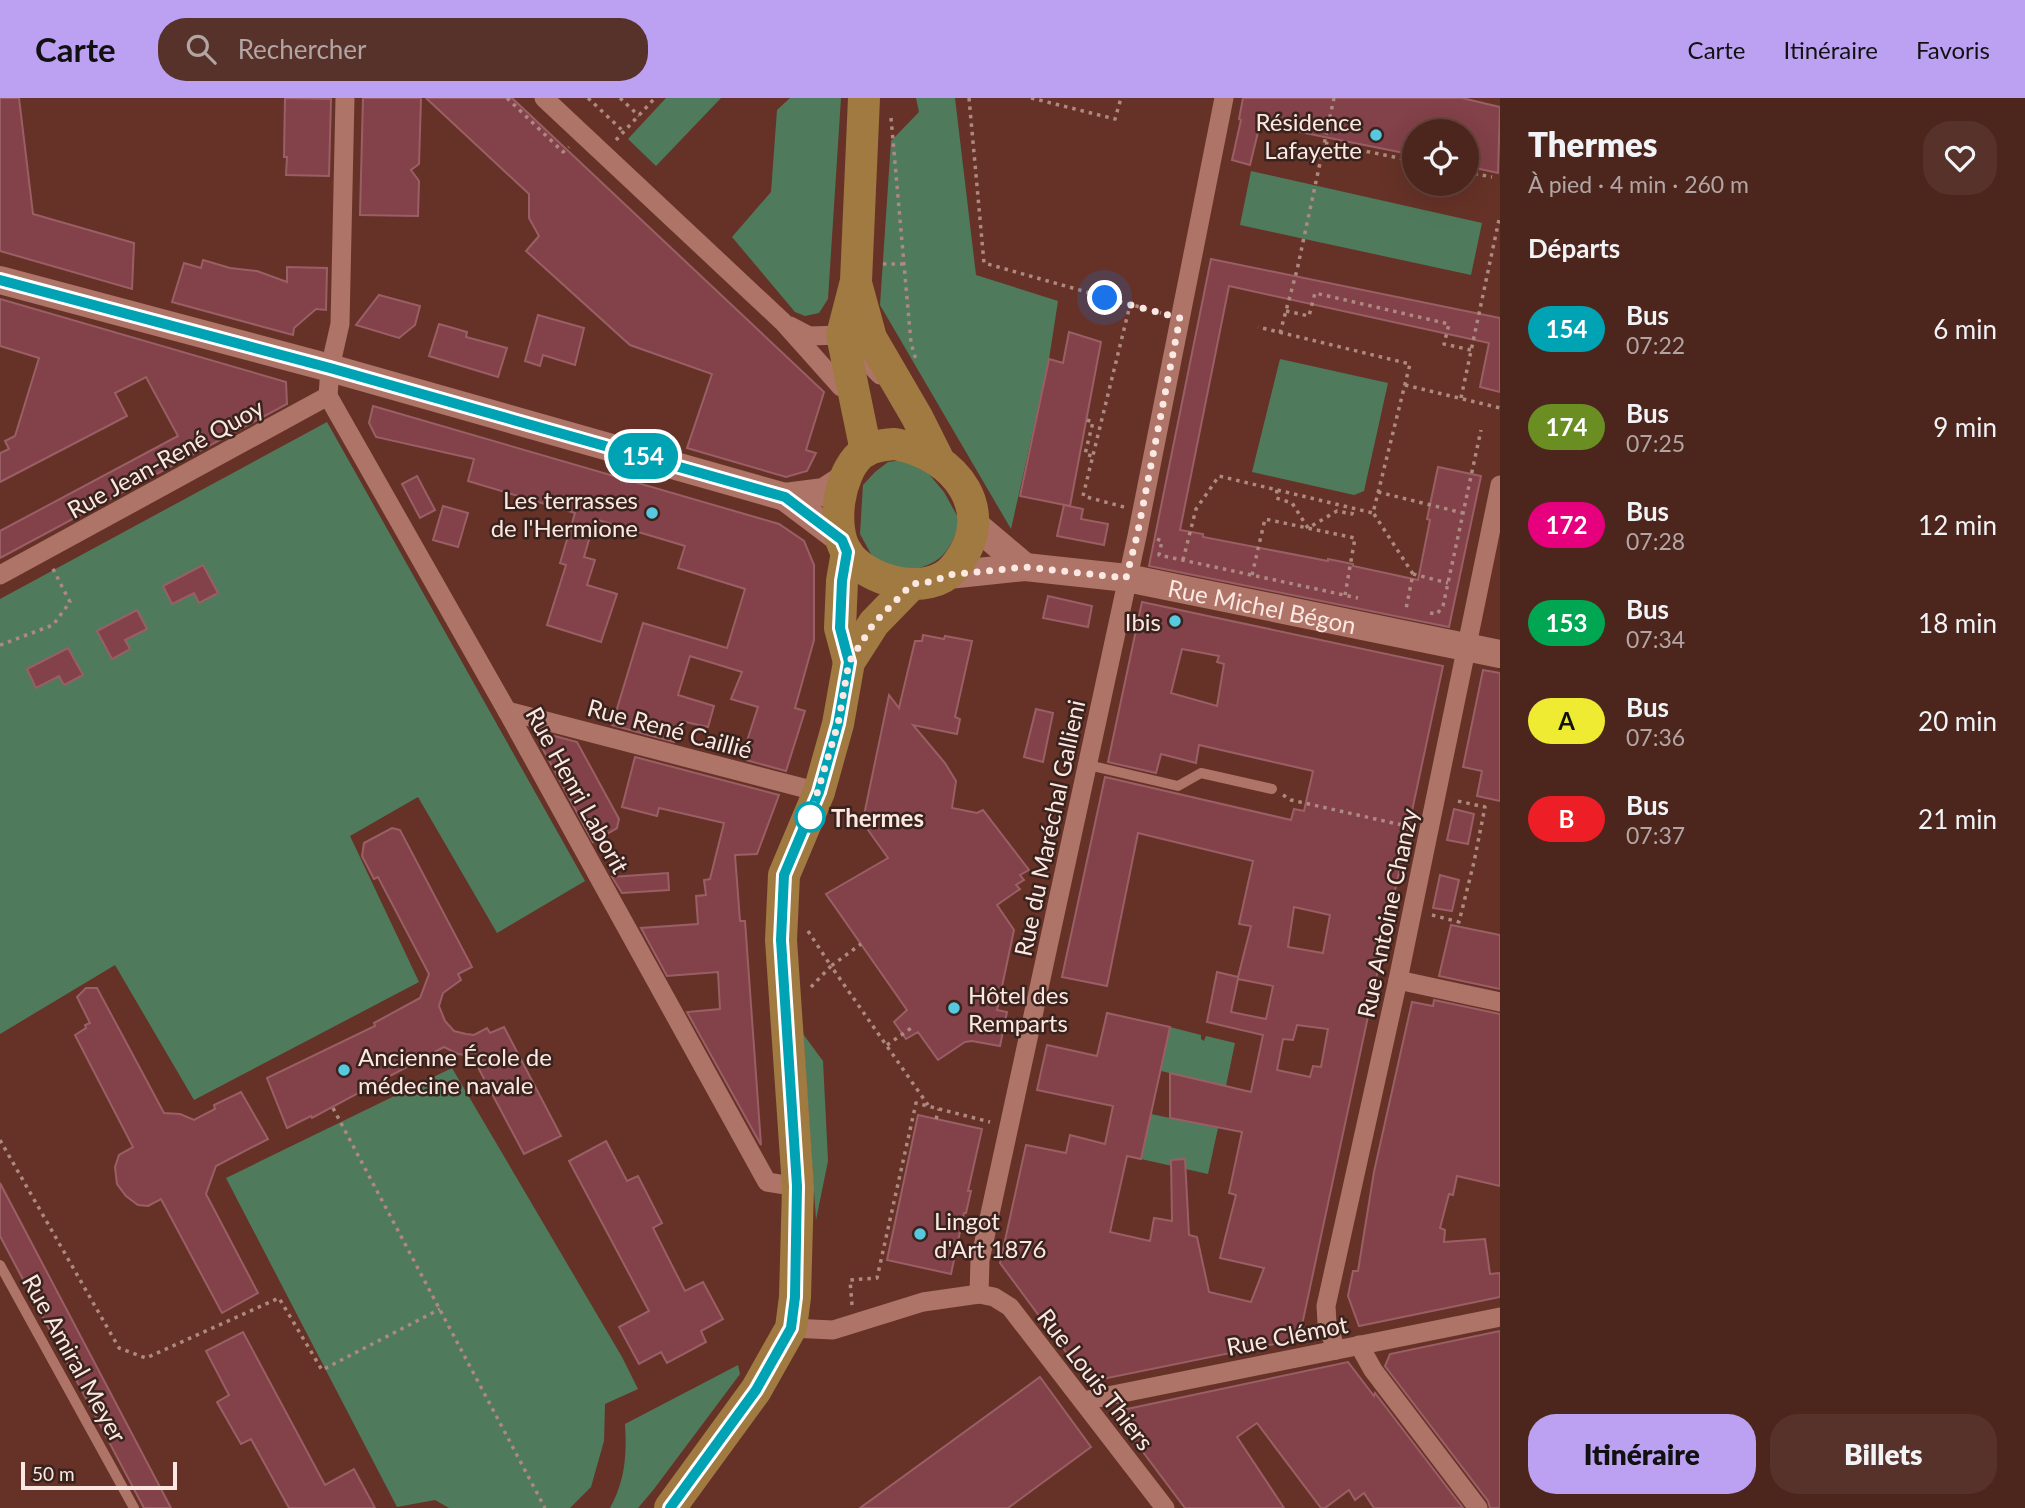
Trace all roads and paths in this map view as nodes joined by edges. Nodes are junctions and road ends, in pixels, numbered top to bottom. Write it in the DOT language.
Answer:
graph roads {
  1 [pos="345,98"];
  2 [pos="507,98"];
  3 [pos="544,98"];
  4 [pos="588,98"];
  5 [pos="620,98"];
  6 [pos="656,98"];
  7 [pos="969,98"];
  8 [pos="1031,98"];
  9 [pos="1121,98"];
  10 [pos="1224,98"];
  11 [pos="1334,98"];
  12 [pos="877,105"];
  13 [pos="639,116"];
  14 [pos="1325,143"];
  15 [pos="566,150"];
  16 [pos="1402,159"];
  17 [pos="1479,174"];
  18 [pos="1492,177"];
  19 [pos="1500,215"];
  20 [pos="0,280"];
  21 [pos="856,281"];
  22 [pos="1129,305"];
  23 [pos="1286,311"];
  24 [pos="1180,318"];
  25 [pos="783,322"];
  26 [pos="1258,327"];
  27 [pos="1280,333"];
  28 [pos="842,335"];
  29 [pos="1471,350"];
  30 [pos="917,363"];
  31 [pos="330,368"];
  32 [pos="1405,385"];
  33 [pos="852,388"];
  34 [pos="328,396"];
  35 [pos="1461,398"];
  36 [pos="1500,408"];
  37 [pos="918,417"];
  38 [pos="1087,421"];
  39 [pos="1093,422"];
  40 [pos="1100,424"];
  41 [pos="1480,430"];
  42 [pos="866,450"];
  43 [pos="1093,456"];
  44 [pos="938,459"];
  45 [pos="845,479"];
  46 [pos="1500,485"];
  47 [pos="1277,490"];
  48 [pos="1378,492"];
  49 [pos="785,497"];
  50 [pos="1353,509"];
  51 [pos="1142,512"];
  52 [pos="1373,513"];
  53 [pos="1463,513"];
  54 [pos="974,524"];
  55 [pos="1308,528"];
  56 [pos="1162,541"];
  57 [pos="844,546"];
  58 [pos="45,552"];
  59 [pos="1183,560"];
  60 [pos="1025,567"];
  61 [pos="0,575"];
  62 [pos="948,575"];
  63 [pos="1252,575"];
  64 [pos="1413,575"];
  65 [pos="1126,578"];
  66 [pos="1448,583"];
  67 [pos="912,584"];
  68 [pos="1251,584"];
  69 [pos="1345,595"];
  70 [pos="1369,600"];
  71 [pos="1394,606"];
  72 [pos="1406,608"];
  73 [pos="1416,611"];
  74 [pos="1425,613"];
  75 [pos="0,645"];
  76 [pos="1467,648"];
  77 [pos="1500,654"];
  78 [pos="849,662"];
  79 [pos="507,711"];
  80 [pos="1088,765"];
  81 [pos="1272,789"];
  82 [pos="819,792"];
  83 [pos="1436,796"];
  84 [pos="1429,831"];
  85 [pos="1412,910"];
  86 [pos="802,921"];
  87 [pos="861,944"];
  88 [pos="831,966"];
  89 [pos="1398,980"];
  90 [pos="784,997"];
  91 [pos="1500,1002"];
  92 [pos="914,1026"];
  93 [pos="887,1045"];
  94 [pos="930,1107"];
  95 [pos="333,1108"];
  96 [pos="939,1109"];
  97 [pos="936,1119"];
  98 [pos="1009,1126"];
  99 [pos="0,1140"];
  100 [pos="797,1186"];
  101 [pos="0,1265"];
  102 [pos="979,1294"];
  103 [pos="440,1309"];
  104 [pos="1500,1317"];
  105 [pos="853,1325"];
  106 [pos="791,1328"];
  107 [pos="1359,1345"];
  108 [pos="1336,1350"];
  109 [pos="1083,1401"];
  110 [pos="134,1508"];
  111 [pos="545,1508"];
  112 [pos="670,1508"];
  113 [pos="1165,1508"];
  114 [pos="1478,1508"];
  1 -- 31 [label="street"];
  2 -- 15 [label="path"];
  3 -- 25 [label="street"];
  4 -- 13 [label="path"];
  5 -- 13 [label="path"];
  6 -- 13 [label="path"];
  7 -- 22 [label="path"];
  8 -- 9 [label="path"];
  10 -- 24 [label="street, Rue du Maréchal Gallieni"];
  11 -- 14 [label="path"];
  12 -- 21 [label="main road"];
  12 -- 30 [label="path"];
  14 -- 16 [label="path"];
  14 -- 23 [label="path"];
  17 -- 18 [label="path"];
  19 -- 29 [label="path"];
  20 -- 31 [label="street"];
  21 -- 28 [label="main road"];
  21 -- 37 [label="main road"];
  22 -- 24 [label="path"];
  22 -- 40 [label="path"];
  23 -- 27 [label="path"];
  23 -- 29 [label="path"];
  24 -- 51 [label="street, Rue du Maréchal Gallieni"];
  25 -- 28 [label="street"];
  25 -- 33 [label="street"];
  26 -- 27 [label="path"];
  27 -- 32 [label="path"];
  28 -- 33 [label="main road"];
  28 -- 37 [label="street"];
  29 -- 35 [label="path"];
  31 -- 34 [label="street"];
  31 -- 49 [label="street"];
  32 -- 35 [label="path"];
  32 -- 48 [label="path"];
  33 -- 42 [label="main road"];
  34 -- 58 [label="street, Rue Jean-René Quoy"];
  34 -- 79 [label="street, Rue Henri Laborit"];
  35 -- 36 [label="path"];
  37 -- 44 [label="main road"];
  38 -- 39 [label="path"];
  39 -- 40 [label="path"];
  39 -- 43 [label="path"];
  40 -- 43 [label="path"];
  41 -- 53 [label="path"];
  42 -- 44 [label="main road"];
  42 -- 45 [label="main road"];
  43 -- 51 [label="path"];
  44 -- 54 [label="main road"];
  45 -- 49 [label="street"];
  45 -- 57 [label="main road"];
  46 -- 76 [label="street, Rue Antoine Chanzy"];
  47 -- 50 [label="path"];
  47 -- 55 [label="path"];
  47 -- 59 [label="path"];
  48 -- 52 [label="path"];
  48 -- 53 [label="path"];
  49 -- 57 [label="street"];
  50 -- 52 [label="path"];
  50 -- 55 [label="path"];
  51 -- 65 [label="street, Rue du Maréchal Gallieni"];
  52 -- 64 [label="path"];
  53 -- 66 [label="path"];
  54 -- 60 [label="street"];
  54 -- 62 [label="main road"];
  55 -- 63 [label="path"];
  55 -- 69 [label="path"];
  56 -- 59 [label="path"];
  57 -- 67 [label="main road"];
  57 -- 78 [label="main road"];
  58 -- 61 [label="street, Rue Jean-René Quoy"];
  58 -- 75 [label="path"];
  59 -- 63 [label="path"];
  60 -- 62 [label="street, Rue Michel Bégon"];
  60 -- 65 [label="street, Rue Michel Bégon"];
  62 -- 67 [label="main road"];
  63 -- 68 [label="path"];
  63 -- 69 [label="path"];
  64 -- 66 [label="path"];
  64 -- 72 [label="path"];
  65 -- 76 [label="street, Rue Michel Bégon"];
  65 -- 80 [label="street, Rue du Maréchal Gallieni"];
  66 -- 74 [label="path"];
  67 -- 78 [label="main road"];
  69 -- 70 [label="path"];
  71 -- 72 [label="path"];
  72 -- 73 [label="path"];
  76 -- 77 [label="street, Rue Michel Bégon"];
  76 -- 83 [label="street, Rue Antoine Chanzy"];
  78 -- 82 [label="main road"];
  79 -- 82 [label="street, Rue René Caillié"];
  79 -- 100 [label="street, Rue Henri Laborit"];
  80 -- 81 [label="lane"];
  80 -- 98 [label="street, Rue du Maréchal Gallieni"];
  81 -- 84 [label="path"];
  82 -- 90 [label="main road"];
  83 -- 84 [label="street, Rue Antoine Chanzy"];
  83 -- 85 [label="path"];
  84 -- 85 [label="street, Rue Antoine Chanzy"];
  85 -- 89 [label="street, Rue Antoine Chanzy"];
  86 -- 88 [label="path"];
  87 -- 88 [label="path"];
  88 -- 90 [label="path"];
  88 -- 93 [label="path"];
  89 -- 91 [label="street"];
  89 -- 108 [label="street, Rue Antoine Chanzy"];
  90 -- 100 [label="main road"];
  92 -- 93 [label="path"];
  93 -- 94 [label="path"];
  94 -- 96 [label="path"];
  94 -- 105 [label="path"];
  95 -- 103 [label="path"];
  96 -- 97 [label="path"];
  96 -- 98 [label="path"];
  98 -- 102 [label="street, Rue du Maréchal Gallieni"];
  99 -- 103 [label="path"];
  100 -- 106 [label="main road"];
  101 -- 110 [label="lane, Rue Amiral Meyer"];
  102 -- 105 [label="street"];
  102 -- 109 [label="street, Rue Louis Thiers"];
  103 -- 111 [label="path"];
  104 -- 107 [label="street, Rue Clémot"];
  105 -- 106 [label="street"];
  106 -- 112 [label="main road"];
  107 -- 108 [label="street, Rue Clémot"];
  107 -- 114 [label="street"];
  108 -- 109 [label="street, Rue Clémot"];
  109 -- 113 [label="street, Rue Louis Thiers"];
}
